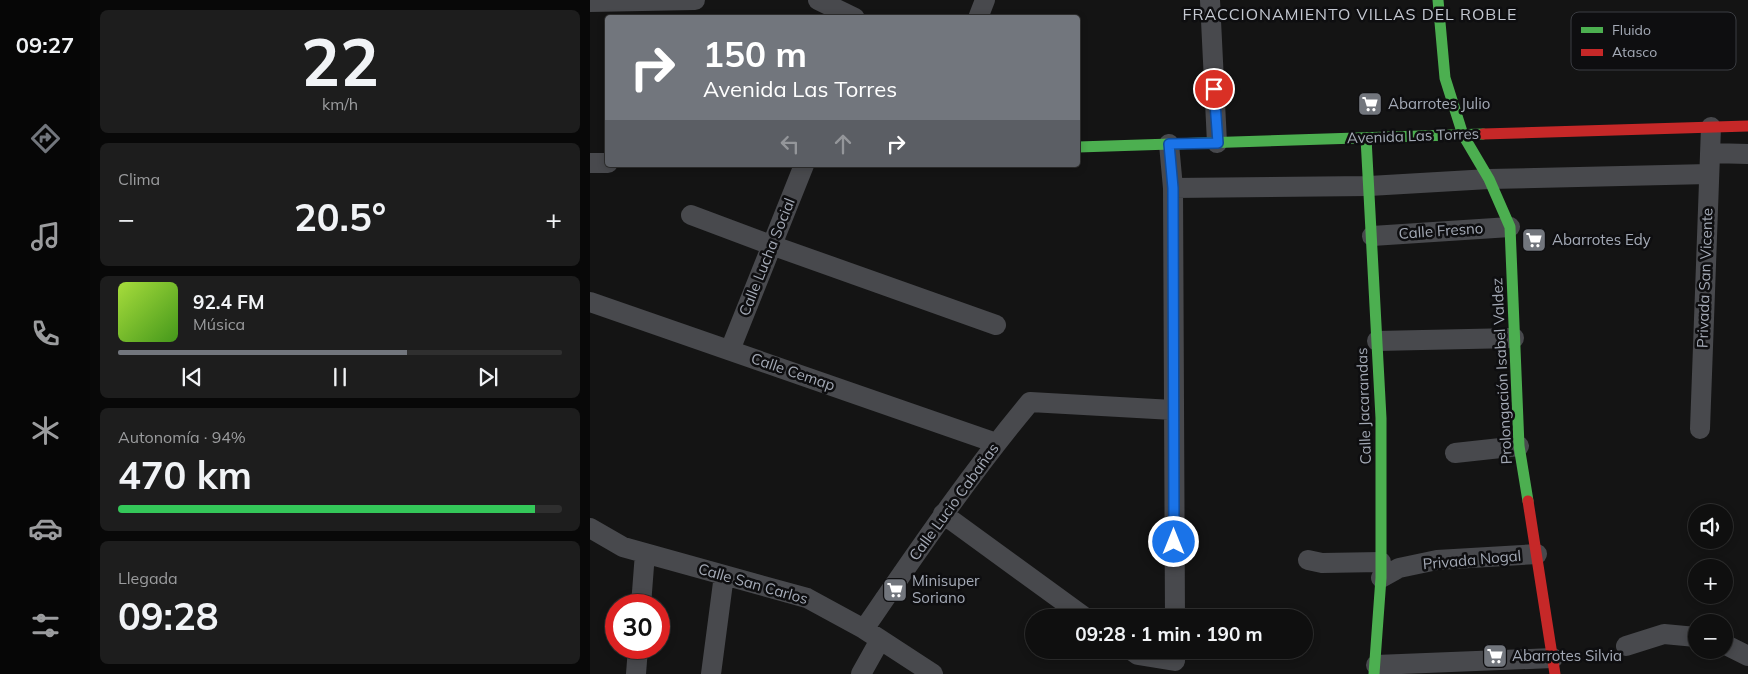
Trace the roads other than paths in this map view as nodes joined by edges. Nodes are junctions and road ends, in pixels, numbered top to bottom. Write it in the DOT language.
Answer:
graph roads {
  1 [pos="695,0"];
  2 [pos="818,0"];
  3 [pos="985,0"];
  4 [pos="1210,0"];
  5 [pos="1438,0"];
  6 [pos="590,2"];
  7 [pos="849,15"];
  8 [pos="979,15"];
  9 [pos="1748,126"];
  10 [pos="1711,127"];
  11 [pos="1463,135"];
  12 [pos="1366,138"];
  13 [pos="1218,143"];
  14 [pos="1169,144"];
  15 [pos="1080,147"];
  16 [pos="1710,153"];
  17 [pos="1748,154"];
  18 [pos="605,162"];
  19 [pos="590,163"];
  20 [pos="803,167"];
  21 [pos="1709,174"];
  22 [pos="1489,179"];
  23 [pos="1370,186"];
  24 [pos="1173,188"];
  25 [pos="691,215"];
  26 [pos="1510,227"];
  27 [pos="1372,236"];
  28 [pos="771,245"];
  29 [pos="590,302"];
  30 [pos="996,325"];
  31 [pos="1514,338"];
  32 [pos="1377,341"];
  33 [pos="730,350"];
  34 [pos="1173,410"];
  35 [pos="1700,428"];
  36 [pos="996,443"];
  37 [pos="1520,446"];
  38 [pos="1455,453"];
  39 [pos="943,514"];
  40 [pos="590,528"];
  41 [pos="645,553"];
  42 [pos="1537,554"];
  43 [pos="1308,560"];
  44 [pos="1381,570"];
  45 [pos="724,575"];
  46 [pos="642,594"];
  47 [pos="1074,609"];
  48 [pos="1175,609"];
  49 [pos="872,634"];
  50 [pos="1688,636"];
  51 [pos="1626,646"];
  52 [pos="1733,648"];
  53 [pos="1748,656"];
  54 [pos="637,659"];
  55 [pos="1554,666"];
  56 [pos="1375,669"];
  57 [pos="636,674"];
  58 [pos="711,674"];
  59 [pos="861,674"];
  60 [pos="933,674"];
  1 -- 6 [label="street"];
  2 -- 7 [label="street"];
  3 -- 8 [label="street"];
  4 -- 13 [label="street"];
  5 -- 11 [label="street, Prolongación Isabel Valdez"];
  9 -- 10 [label="street, Avenida Las Torres"];
  10 -- 11 [label="street, Avenida Las Torres"];
  10 -- 16 [label="street, Privada San Vicente"];
  11 -- 12 [label="street, Avenida Las Torres"];
  11 -- 22 [label="street, Prolongación Isabel Valdez"];
  12 -- 13 [label="street, Avenida Las Torres"];
  12 -- 23 [label="street, Calle Jacarandas"];
  13 -- 14 [label="street, Avenida Las Torres"];
  14 -- 15 [label="street, Avenida Las Torres"];
  14 -- 24 [label="street"];
  16 -- 17 [label="street"];
  16 -- 21 [label="street, Privada San Vicente"];
  18 -- 19 [label="street"];
  20 -- 28 [label="street, Calle Lucha Social"];
  21 -- 22 [label="street"];
  21 -- 35 [label="street, Privada San Vicente"];
  22 -- 23 [label="street"];
  22 -- 26 [label="street, Prolongación Isabel Valdez"];
  23 -- 24 [label="street"];
  23 -- 27 [label="street, Calle Jacarandas"];
  24 -- 34 [label="street"];
  25 -- 28 [label="street"];
  26 -- 27 [label="street, Calle Fresno"];
  26 -- 31 [label="street, Prolongación Isabel Valdez"];
  27 -- 32 [label="street, Calle Jacarandas"];
  28 -- 30 [label="street"];
  28 -- 33 [label="street, Calle Lucha Social"];
  29 -- 33 [label="street, Calle Cemap"];
  31 -- 32 [label="street"];
  31 -- 37 [label="street, Prolongación Isabel Valdez"];
  32 -- 44 [label="street, Calle Jacarandas"];
  33 -- 36 [label="street, Calle Cemap"];
  34 -- 36 [label="street, Calle Lucio Cabañas"];
  34 -- 48 [label="street"];
  36 -- 39 [label="street, Calle Lucio Cabañas"];
  37 -- 38 [label="street"];
  37 -- 42 [label="street, Prolongación Isabel Valdez"];
  39 -- 47 [label="street"];
  39 -- 49 [label="street, Calle Lucio Cabañas"];
  40 -- 41 [label="street, Calle San Carlos"];
  41 -- 45 [label="street, Calle San Carlos"];
  41 -- 46 [label="street"];
  42 -- 44 [label="street, Privada Nogal"];
  42 -- 55 [label="street, Prolongación Isabel Valdez"];
  43 -- 44 [label="street"];
  44 -- 56 [label="street, Calle Jacarandas"];
  45 -- 49 [label="street, Calle San Carlos"];
  45 -- 58 [label="street"];
  49 -- 59 [label="street, Calle Lucio Cabañas"];
  49 -- 60 [label="street, Calle San Carlos"];
  50 -- 51 [label="street"];
  52 -- 53 [label="street"];
  54 -- 57 [label="street"];
  55 -- 56 [label="street"];
}
